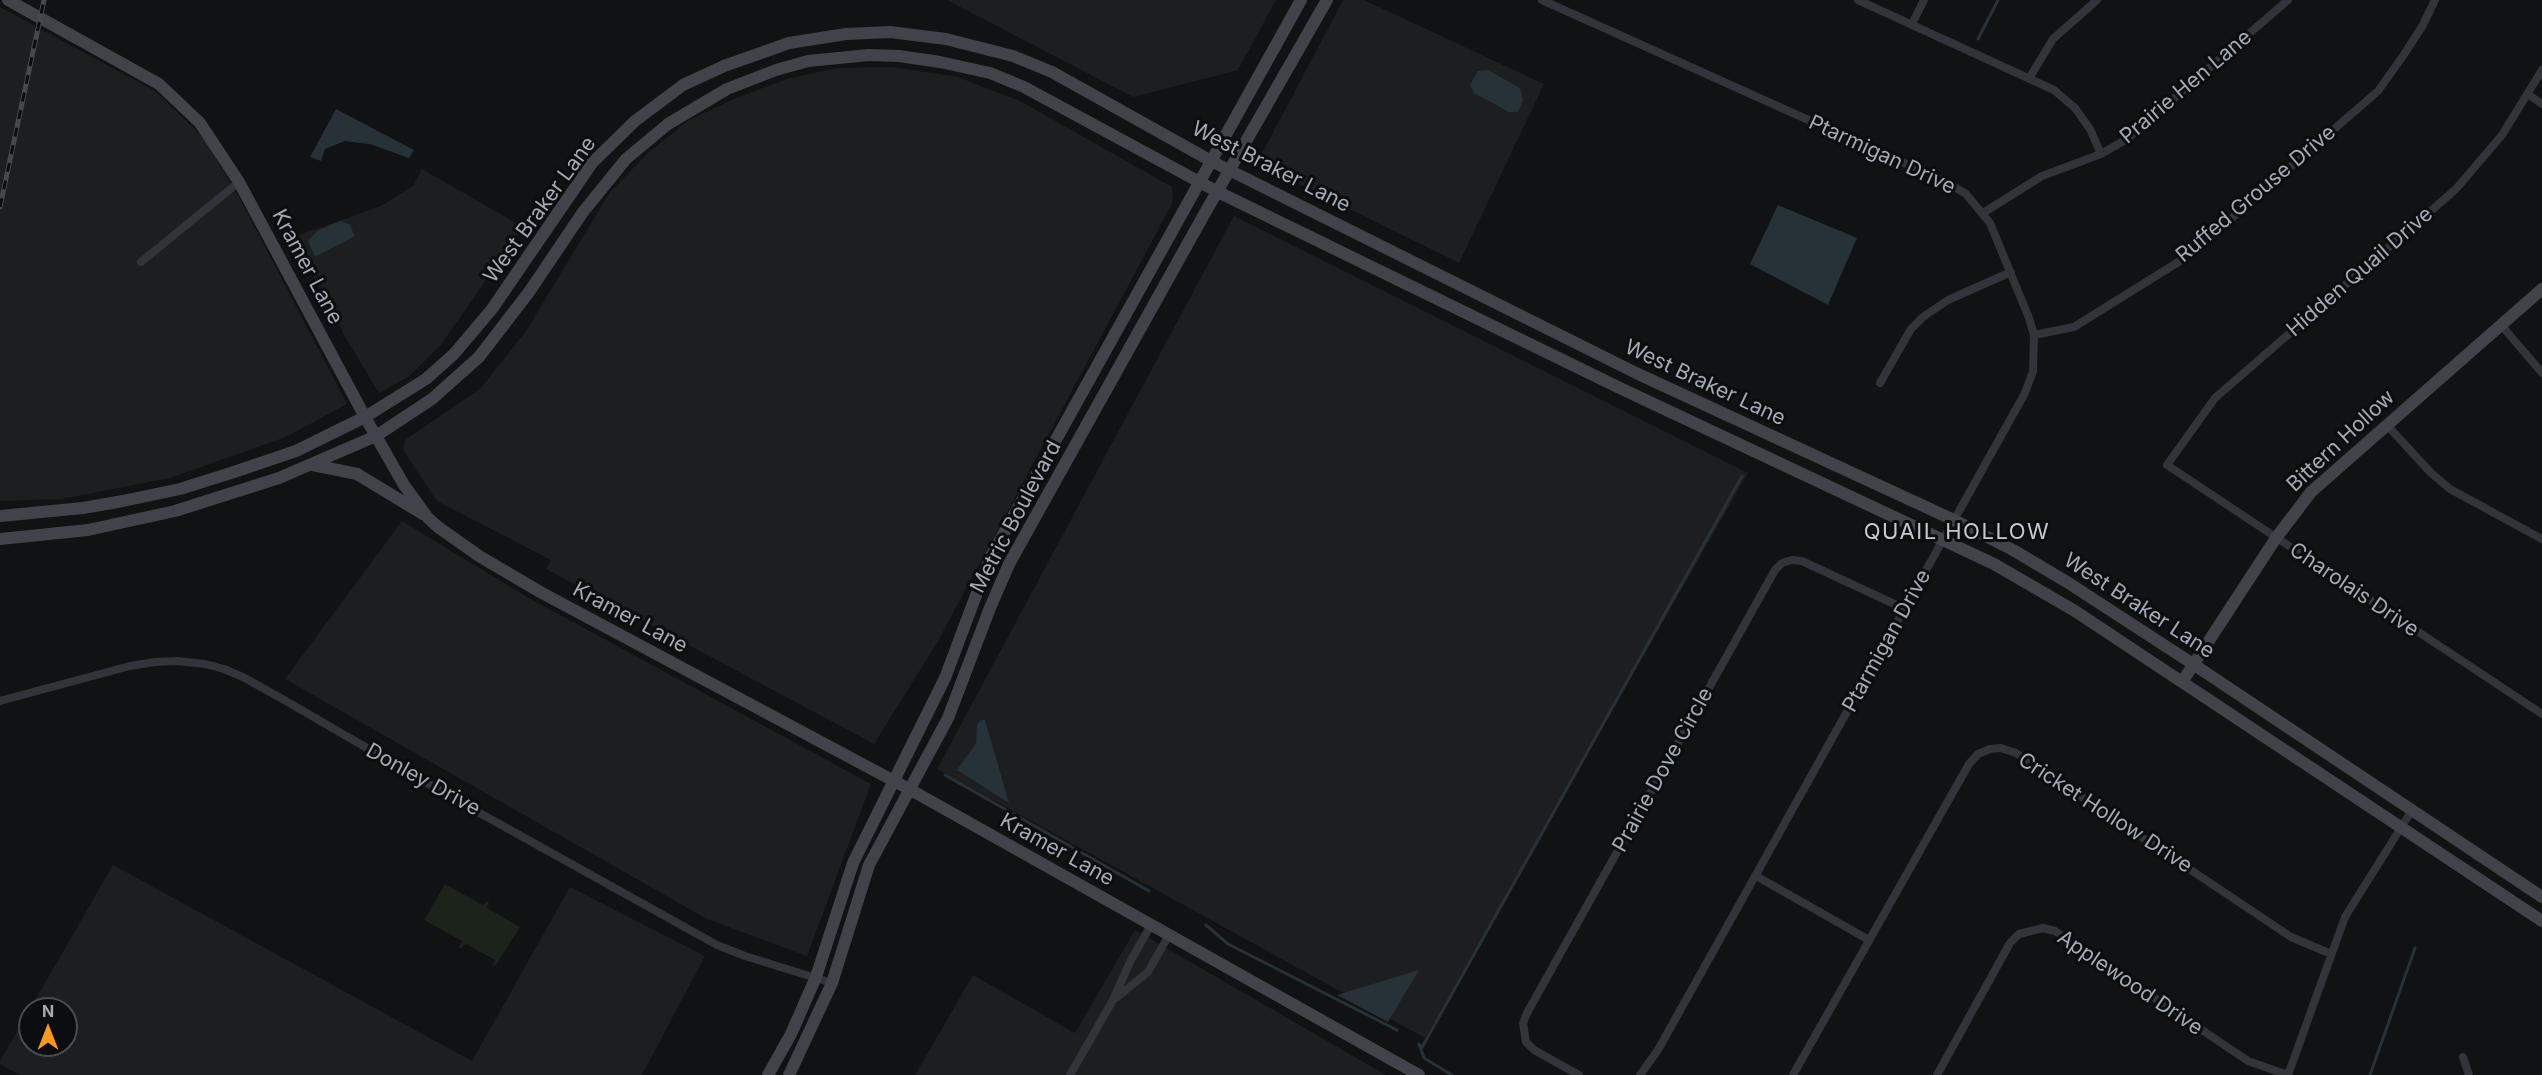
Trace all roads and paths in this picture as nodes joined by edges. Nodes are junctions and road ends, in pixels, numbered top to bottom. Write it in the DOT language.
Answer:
graph roads {
  1 [pos="8,0"];
  2 [pos="1301,0"];
  3 [pos="1327,0"];
  4 [pos="1542,0"];
  5 [pos="1858,0"];
  6 [pos="1924,0"];
  7 [pos="2097,0"];
  8 [pos="2288,0"];
  9 [pos="2435,0"];
  10 [pos="1912,24"];
  11 [pos="789,44"];
  12 [pos="765,51"];
  13 [pos="798,64"];
  14 [pos="2542,70"];
  15 [pos="772,71"];
  16 [pos="2030,77"];
  17 [pos="2529,95"];
  18 [pos="2542,104"];
  19 [pos="2101,154"];
  20 [pos="1213,162"];
  21 [pos="1230,170"];
  22 [pos="240,182"];
  23 [pos="1201,182"];
  24 [pos="1218,192"];
  25 [pos="1983,213"];
  26 [pos="546,228"];
  27 [pos="566,238"];
  28 [pos="141,262"];
  29 [pos="1430,270"];
  30 [pos="2011,272"];
  31 [pos="1416,289"];
  32 [pos="2542,289"];
  33 [pos="2502,326"];
  34 [pos="2034,335"];
  35 [pos="1636,373"];
  36 [pos="2542,373"];
  37 [pos="1880,383"];
  38 [pos="1624,390"];
  39 [pos="365,417"];
  40 [pos="2386,424"];
  41 [pos="376,436"];
  42 [pos="313,465"];
  43 [pos="2167,465"];
  44 [pos="1042,468"];
  45 [pos="1058,478"];
  46 [pos="83,508"];
  47 [pos="0,516"];
  48 [pos="428,518"];
  49 [pos="1956,520"];
  50 [pos="88,530"];
  51 [pos="1944,538"];
  52 [pos="2276,538"];
  53 [pos="2542,538"];
  54 [pos="0,539"];
  55 [pos="1905,609"];
  56 [pos="2193,664"];
  57 [pos="2182,682"];
  58 [pos="0,701"];
  59 [pos="2542,714"];
  60 [pos="893,781"];
  61 [pos="909,789"];
  62 [pos="2412,810"];
  63 [pos="2401,827"];
  64 [pos="1756,876"];
  65 [pos="2542,897"];
  66 [pos="2542,921"];
  67 [pos="1151,925"];
  68 [pos="1169,935"];
  69 [pos="1869,940"];
  70 [pos="2331,954"];
  71 [pos="816,977"];
  72 [pos="832,983"];
  73 [pos="1113,1000"];
  74 [pos="2463,1057"];
  75 [pos="768,1075"];
  76 [pos="789,1075"];
  77 [pos="1070,1075"];
  78 [pos="1419,1075"];
  79 [pos="1579,1075"];
  80 [pos="1640,1075"];
  81 [pos="1793,1075"];
  82 [pos="1937,1075"];
  83 [pos="2288,1075"];
  84 [pos="2469,1075"];
  1 -- 22 [label="main road, Kramer Lane"];
  2 -- 20 [label="main road, Metric Boulevard"];
  3 -- 21 [label="main road, Metric Boulevard"];
  4 -- 25 [label="street, Ptarmigan Drive"];
  5 -- 10 [label="street"];
  6 -- 10 [label="street"];
  7 -- 16 [label="street"];
  8 -- 19 [label="street, Prairie Hen Lane"];
  9 -- 34 [label="street, Ruffed Grouse Drive"];
  10 -- 16 [label="street"];
  11 -- 12 [label="main road, West Braker Lane"];
  11 -- 13 [label="main road"];
  11 -- 20 [label="main road, West Braker Lane"];
  12 -- 15 [label="main road"];
  12 -- 26 [label="main road, West Braker Lane"];
  13 -- 15 [label="main road, West Braker Lane"];
  13 -- 23 [label="main road, West Braker Lane"];
  14 -- 17 [label="street, Hidden Quail Drive"];
  15 -- 27 [label="main road, West Braker Lane"];
  16 -- 19 [label="street"];
  17 -- 18 [label="street"];
  17 -- 43 [label="street, Hidden Quail Drive"];
  19 -- 25 [label="street, Prairie Hen Lane"];
  20 -- 21 [label="main road, West Braker Lane"];
  20 -- 23 [label="main road, Metric Boulevard"];
  21 -- 24 [label="main road, Metric Boulevard"];
  21 -- 29 [label="main road, West Braker Lane"];
  22 -- 28 [label="street"];
  22 -- 39 [label="main road, Kramer Lane"];
  23 -- 24 [label="main road, West Braker Lane"];
  23 -- 44 [label="main road, Metric Boulevard"];
  24 -- 31 [label="main road, West Braker Lane"];
  24 -- 45 [label="main road, Metric Boulevard"];
  25 -- 30 [label="street, Ptarmigan Drive"];
  26 -- 27 [label="main road"];
  26 -- 39 [label="main road, West Braker Lane"];
  27 -- 41 [label="main road, West Braker Lane"];
  29 -- 31 [label="main road"];
  29 -- 35 [label="main road, West Braker Lane"];
  30 -- 34 [label="street, Ptarmigan Drive"];
  30 -- 37 [label="street"];
  31 -- 38 [label="main road, West Braker Lane"];
  32 -- 33 [label="main road, Bittern Hollow"];
  33 -- 36 [label="street"];
  33 -- 40 [label="main road, Bittern Hollow"];
  34 -- 49 [label="street, Ptarmigan Drive"];
  35 -- 38 [label="main road"];
  35 -- 49 [label="main road, West Braker Lane"];
  38 -- 51 [label="main road, West Braker Lane"];
  39 -- 41 [label="main road, Kramer Lane"];
  39 -- 46 [label="main road, West Braker Lane"];
  40 -- 52 [label="main road, Bittern Hollow"];
  40 -- 53 [label="street"];
  41 -- 42 [label="main road, West Braker Lane"];
  41 -- 48 [label="main road, Kramer Lane"];
  42 -- 48 [label="main road"];
  42 -- 50 [label="main road, West Braker Lane"];
  43 -- 52 [label="street, Charolais Drive"];
  44 -- 45 [label="main road"];
  44 -- 60 [label="main road, Metric Boulevard"];
  45 -- 61 [label="main road, Metric Boulevard"];
  46 -- 47 [label="main road, West Braker Lane"];
  46 -- 50 [label="main road"];
  48 -- 60 [label="main road, Kramer Lane"];
  49 -- 51 [label="street, Ptarmigan Drive"];
  49 -- 56 [label="main road, West Braker Lane"];
  50 -- 54 [label="main road, West Braker Lane"];
  51 -- 55 [label="street, Ptarmigan Drive"];
  51 -- 57 [label="main road, West Braker Lane"];
  52 -- 56 [label="main road, Bittern Hollow"];
  52 -- 59 [label="street, Charolais Drive"];
  55 -- 64 [label="street, Ptarmigan Drive"];
  55 -- 79 [label="street, Prairie Dove Circle"];
  56 -- 57 [label="main road, Bittern Hollow"];
  56 -- 62 [label="main road, West Braker Lane"];
  57 -- 63 [label="main road, West Braker Lane"];
  58 -- 71 [label="street, Donley Drive"];
  60 -- 61 [label="main road, Kramer Lane"];
  60 -- 71 [label="main road, Metric Boulevard"];
  61 -- 67 [label="main road, Kramer Lane"];
  61 -- 72 [label="main road, Metric Boulevard"];
  62 -- 63 [label="street"];
  62 -- 65 [label="main road, West Braker Lane"];
  63 -- 66 [label="main road, West Braker Lane"];
  63 -- 70 [label="street"];
  64 -- 69 [label="street"];
  64 -- 80 [label="street, Ptarmigan Drive"];
  67 -- 68 [label="main road, Kramer Lane"];
  67 -- 73 [label="street"];
  68 -- 73 [label="street"];
  68 -- 78 [label="main road, Kramer Lane"];
  69 -- 70 [label="street, Cricket Hollow Drive"];
  69 -- 81 [label="street, Cricket Hollow Drive"];
  70 -- 83 [label="street"];
  71 -- 72 [label="street, Donley Drive"];
  71 -- 75 [label="main road, Metric Boulevard"];
  72 -- 76 [label="main road, Metric Boulevard"];
  73 -- 77 [label="street"];
  74 -- 84 [label="street"];
  82 -- 83 [label="street, Applewood Drive"];
}
